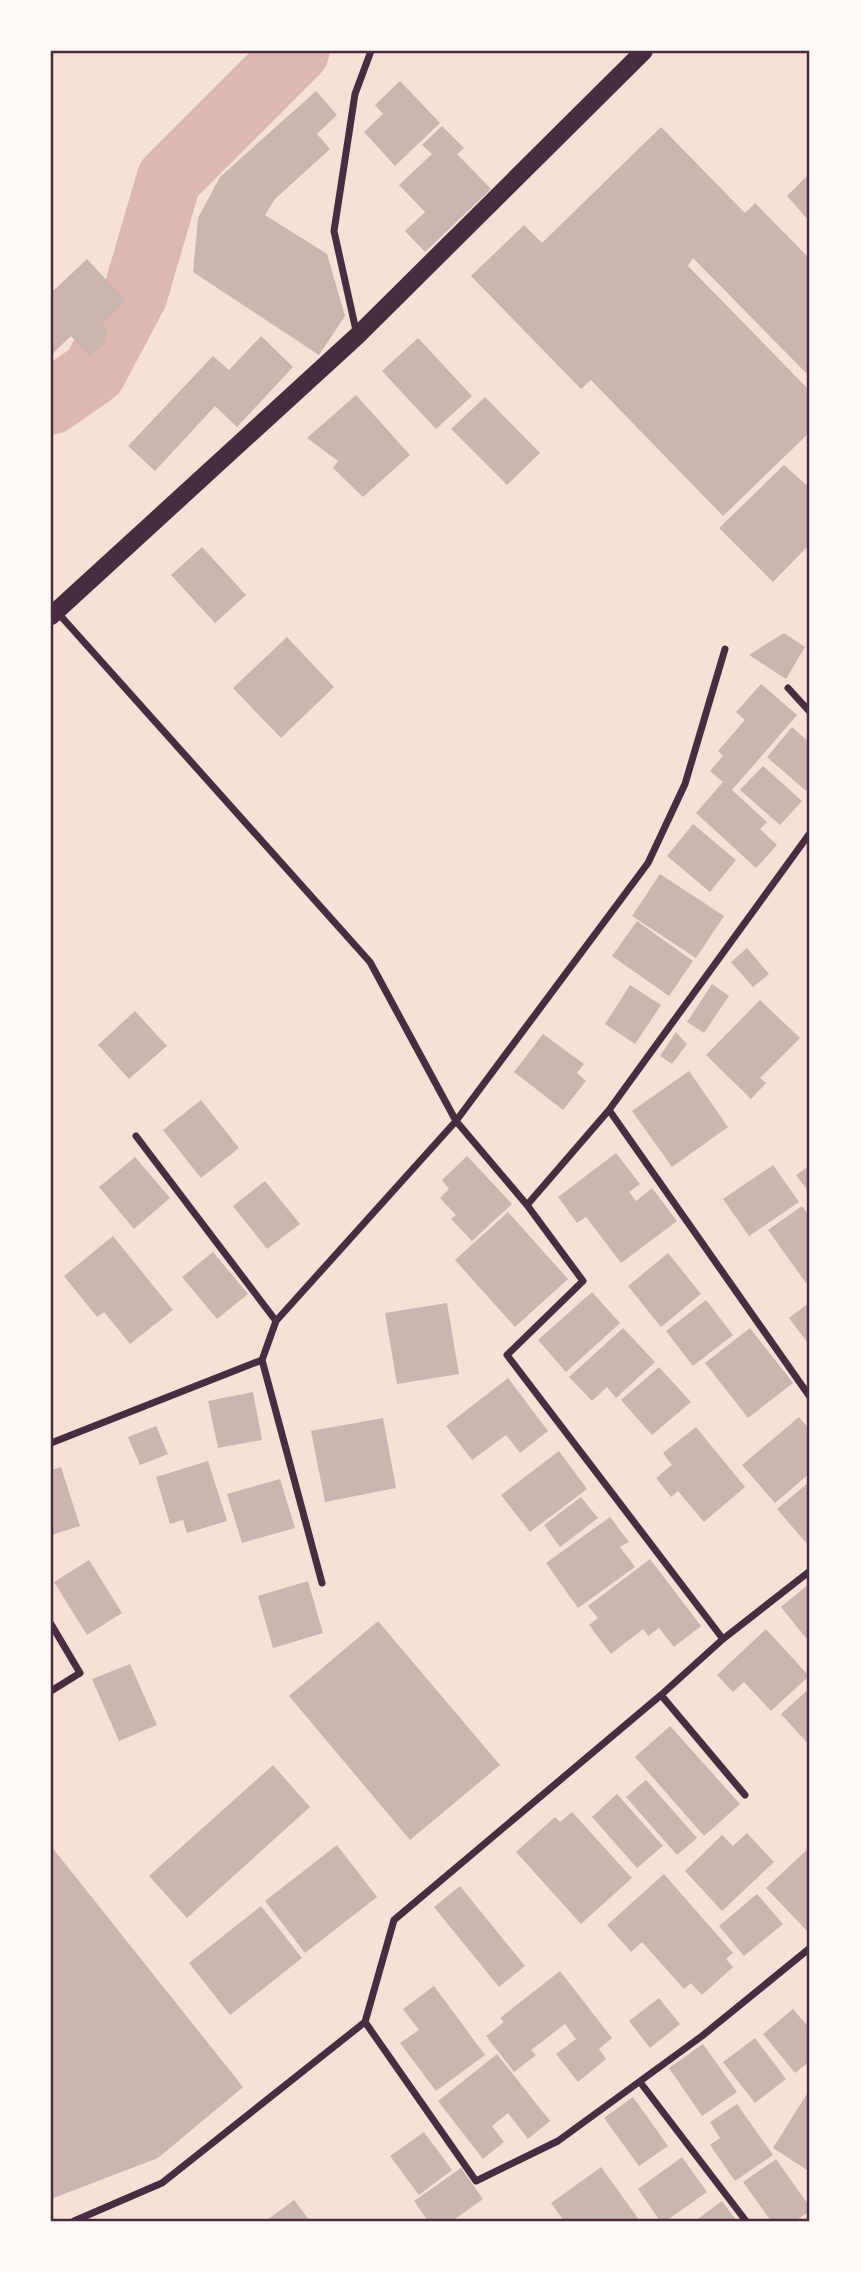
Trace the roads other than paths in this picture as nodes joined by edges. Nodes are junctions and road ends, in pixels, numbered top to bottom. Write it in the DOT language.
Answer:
graph roads {
  1 [pos="372,51"];
  2 [pos="644,51"];
  3 [pos="357,335"];
  4 [pos="52,611"];
  5 [pos="725,649"];
  6 [pos="788,688"];
  7 [pos="810,712"];
  8 [pos="810,833"];
  9 [pos="609,1110"];
  10 [pos="456,1121"];
  11 [pos="136,1136"];
  12 [pos="527,1205"];
  13 [pos="276,1321"];
  14 [pos="262,1360"];
  15 [pos="810,1397"];
  16 [pos="51,1443"];
  17 [pos="810,1570"];
  18 [pos="322,1583"];
  19 [pos="51,1624"];
  20 [pos="723,1639"];
  21 [pos="51,1691"];
  22 [pos="662,1695"];
  23 [pos="745,1795"];
  24 [pos="810,1948"];
  25 [pos="365,2022"];
  26 [pos="640,2082"];
  27 [pos="74,2221"];
  28 [pos="746,2221"];
  1 -- 3 [label="street"];
  2 -- 3 [label="main road"];
  3 -- 4 [label="main road"];
  4 -- 10 [label="street"];
  5 -- 10 [label="street"];
  6 -- 7 [label="street"];
  8 -- 9 [label="street"];
  9 -- 12 [label="street"];
  9 -- 15 [label="street"];
  10 -- 12 [label="street"];
  10 -- 13 [label="street"];
  11 -- 13 [label="street"];
  12 -- 20 [label="street"];
  13 -- 14 [label="street"];
  14 -- 16 [label="street"];
  14 -- 18 [label="street"];
  17 -- 20 [label="street"];
  19 -- 21 [label="street"];
  20 -- 22 [label="street"];
  22 -- 23 [label="street"];
  22 -- 25 [label="street"];
  24 -- 26 [label="street"];
  25 -- 26 [label="street"];
  25 -- 27 [label="street"];
  26 -- 28 [label="street"];
}
